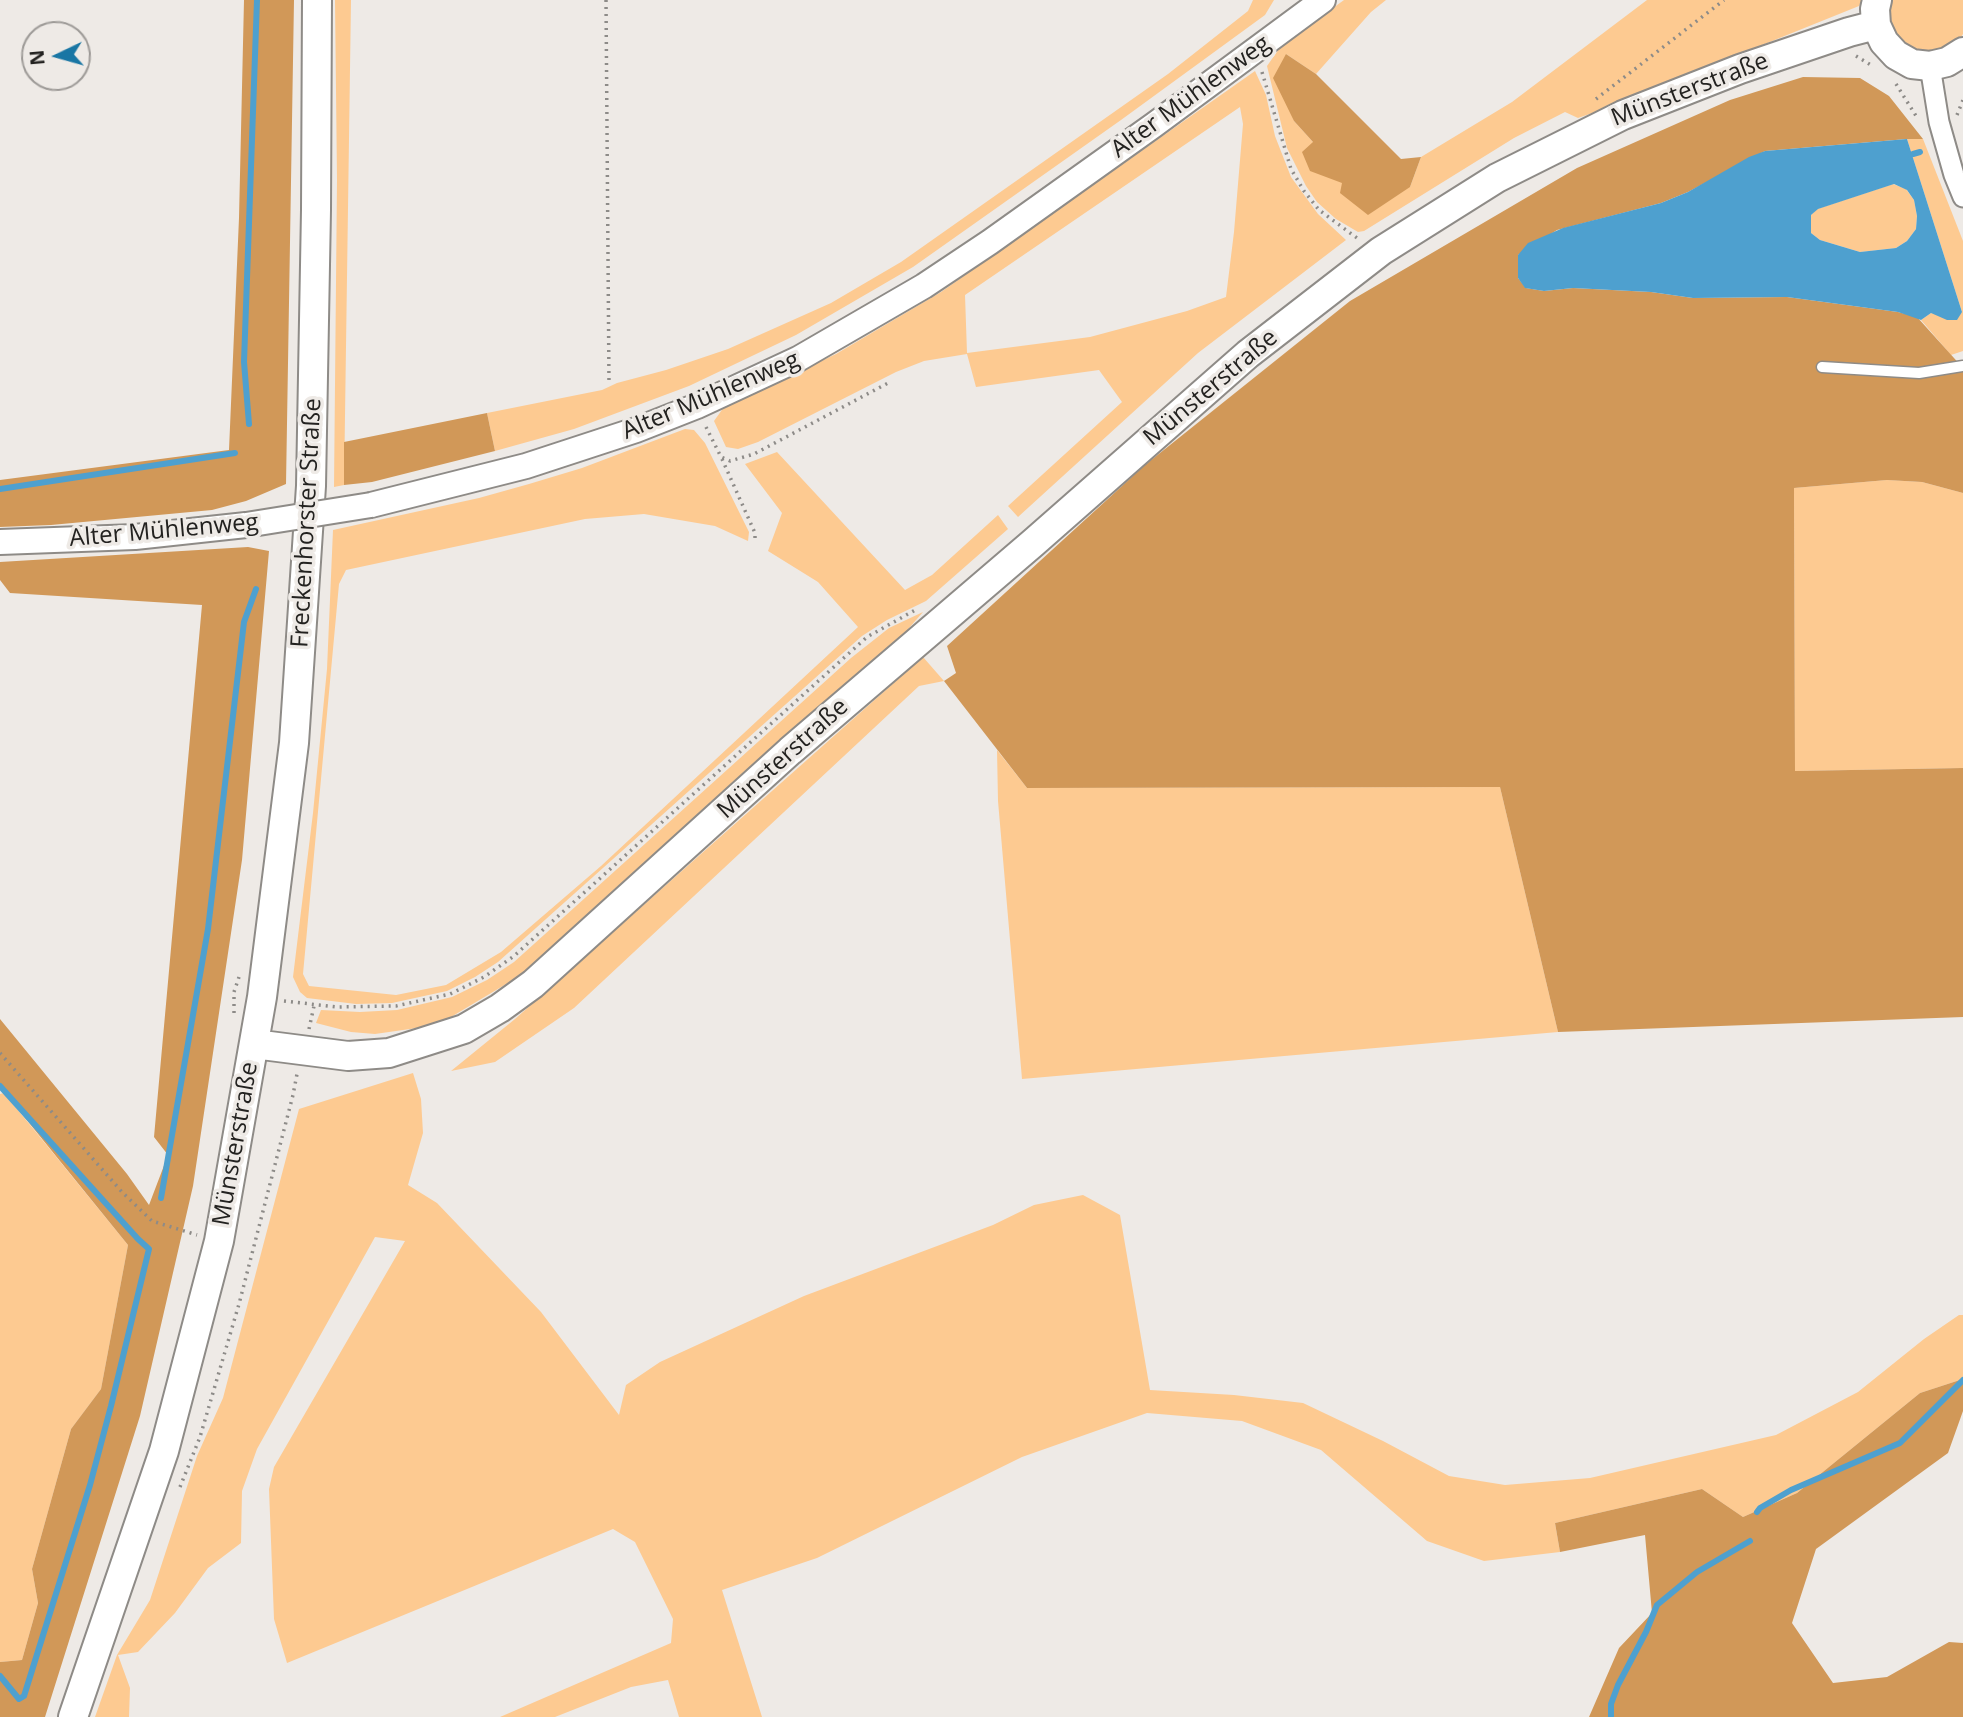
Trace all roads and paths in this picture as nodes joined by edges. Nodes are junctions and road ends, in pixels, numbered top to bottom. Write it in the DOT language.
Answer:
graph roads {
  1 [pos="317,0"];
  2 [pos="606,0"];
  3 [pos="1320,1"];
  4 [pos="1877,13"];
  5 [pos="1963,52"];
  6 [pos="1252,53"];
  7 [pos="1930,66"];
  8 [pos="1963,197"];
  9 [pos="1361,241"];
  10 [pos="1963,366"];
  11 [pos="1822,367"];
  12 [pos="890,382"];
  13 [pos="609,384"];
  14 [pos="697,406"];
  15 [pos="721,457"];
  16 [pos="0,542"];
  17 [pos="755,542"];
  18 [pos="922,606"];
  19 [pos="234,992"];
  20 [pos="262,997"];
  21 [pos="314,1005"];
  22 [pos="254,1044"];
  23 [pos="302,1052"];
  24 [pos="0,1053"];
  25 [pos="219,1241"];
  26 [pos="179,1487"];
  27 [pos="73,1717"];
  1 -- 20 [label="main road, Freckenhorster Straße"];
  2 -- 13 [label="path"];
  3 -- 6 [label="street, Alter Mühlenweg"];
  4 -- 7 [label="main road"];
  4 -- 23 [label="main road, Münsterstraße"];
  5 -- 7 [label="main road"];
  6 -- 9 [label="path"];
  6 -- 14 [label="street, Alter Mühlenweg"];
  7 -- 8 [label="street"];
  10 -- 11 [label="lane"];
  12 -- 15 [label="path"];
  14 -- 15 [label="path"];
  14 -- 16 [label="street, Alter Mühlenweg, bridge"];
  15 -- 17 [label="path"];
  18 -- 21 [label="path"];
  19 -- 20 [label="path"];
  20 -- 21 [label="path"];
  20 -- 22 [label="main road, Freckenhorster Straße"];
  21 -- 23 [label="path"];
  22 -- 23 [label="main road, Münsterstraße"];
  22 -- 25 [label="main road, Münsterstraße"];
  23 -- 26 [label="path"];
  24 -- 25 [label="path"];
  25 -- 27 [label="main road, Münsterstraße"];
}
